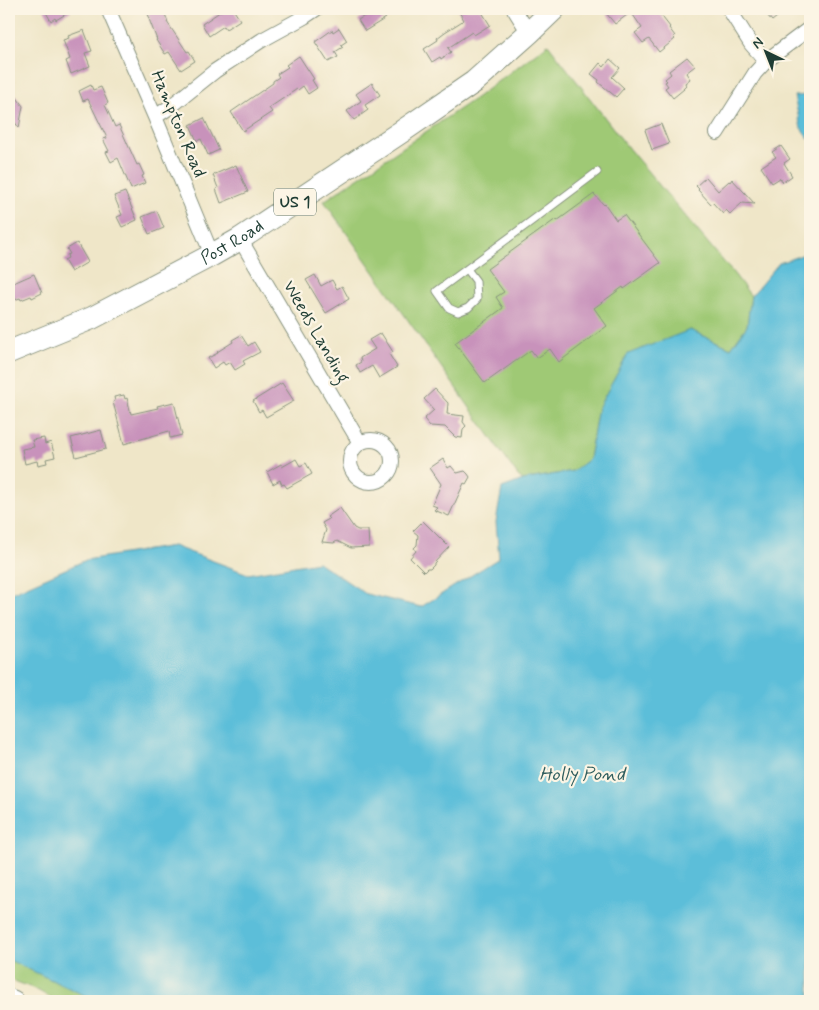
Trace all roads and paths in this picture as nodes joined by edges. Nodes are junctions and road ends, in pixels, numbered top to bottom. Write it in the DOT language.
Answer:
graph roads {
  1 [pos="108,9"];
  2 [pos="316,9"];
  3 [pos="514,9"];
  4 [pos="554,9"];
  5 [pos="729,9"];
  6 [pos="810,28"];
  7 [pos="529,33"];
  8 [pos="766,61"];
  9 [pos="155,117"];
  10 [pos="717,133"];
  11 [pos="597,172"];
  12 [pos="240,239"];
  13 [pos="212,255"];
  14 [pos="467,269"];
  15 [pos="9,352"];
  16 [pos="360,443"];
  17 [pos="9,999"];
  18 [pos="14,1001"];
  1 -- 9 [label="street, Hampton Road"];
  2 -- 9 [label="street"];
  3 -- 7 [label="street"];
  4 -- 7 [label="main road, Post Road / US 1"];
  5 -- 8 [label="street"];
  6 -- 8 [label="street"];
  7 -- 12 [label="main road, Post Road / US 1"];
  8 -- 10 [label="street"];
  9 -- 13 [label="street, Hampton Road"];
  11 -- 14 [label="lane"];
  12 -- 13 [label="main road, Post Road / US 1"];
  12 -- 16 [label="street, Weeds Landing"];
  13 -- 15 [label="main road, Post Road / US 1"];
  14 -- 14 [label="lane"];
  17 -- 18 [label="street"];
}
